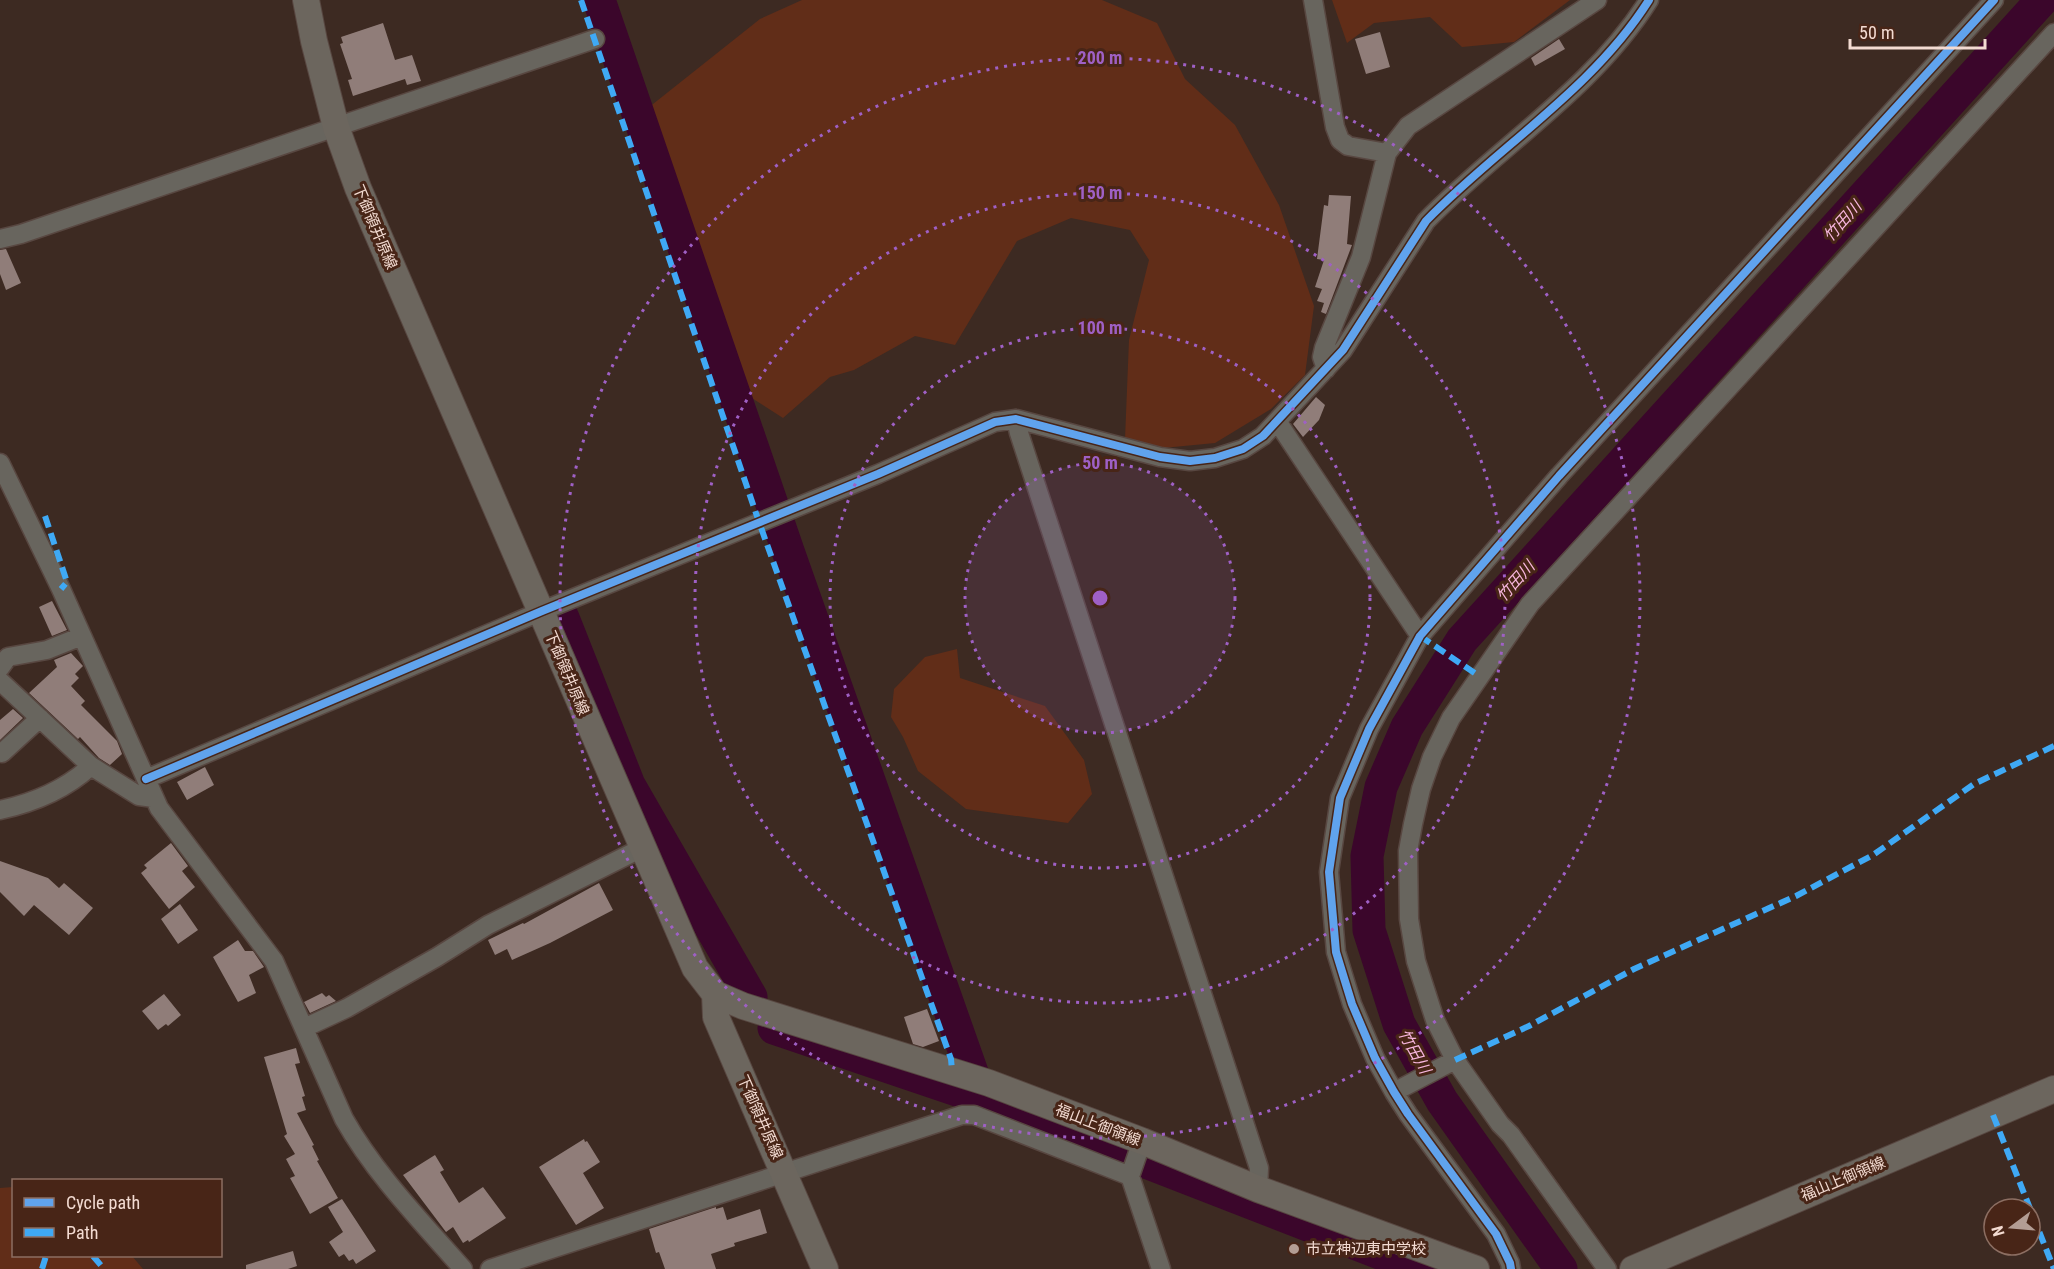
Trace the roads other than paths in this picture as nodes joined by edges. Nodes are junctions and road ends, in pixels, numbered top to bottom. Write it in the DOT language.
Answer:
graph roads {
  1 [pos="306,0"];
  2 [pos="1313,0"];
  3 [pos="1597,0"];
  4 [pos="1649,0"];
  5 [pos="1994,0"];
  6 [pos="2054,33"];
  7 [pos="595,39"];
  8 [pos="336,127"];
  9 [pos="1387,153"];
  10 [pos="0,239"];
  11 [pos="1326,369"];
  12 [pos="1016,418"];
  13 [pos="1277,421"];
  14 [pos="0,463"];
  15 [pos="542,611"];
  16 [pos="82,636"];
  17 [pos="1420,636"];
  18 [pos="0,668"];
  19 [pos="0,681"];
  20 [pos="40,718"];
  21 [pos="2,753"];
  22 [pos="87,762"];
  23 [pos="146,779"];
  24 [pos="14,796"];
  25 [pos="154,798"];
  26 [pos="0,810"];
  27 [pos="642,848"];
  28 [pos="715,994"];
  29 [pos="304,1028"];
  30 [pos="1453,1061"];
  31 [pos="2054,1089"];
  32 [pos="1397,1091"];
  33 [pos="1141,1145"];
  34 [pos="784,1172"];
  35 [pos="1130,1174"];
  36 [pos="1258,1189"];
  37 [pos="463,1269"];
  38 [pos="490,1269"];
  39 [pos="825,1269"];
  40 [pos="1161,1269"];
  41 [pos="1476,1269"];
  42 [pos="1511,1269"];
  43 [pos="1607,1269"];
  44 [pos="1633,1269"];
  1 -- 8 [label="main road, 下御領井原線"];
  2 -- 9 [label="street"];
  3 -- 9 [label="street"];
  4 -- 11 [label="street"];
  5 -- 17 [label="street"];
  6 -- 30 [label="street"];
  7 -- 8 [label="street"];
  8 -- 10 [label="street"];
  8 -- 15 [label="main road, 下御領井原線"];
  9 -- 11 [label="street"];
  11 -- 13 [label="street"];
  12 -- 13 [label="street"];
  12 -- 15 [label="street"];
  12 -- 36 [label="street"];
  13 -- 17 [label="street"];
  14 -- 16 [label="street"];
  15 -- 23 [label="street"];
  15 -- 27 [label="main road, 下御領井原線"];
  16 -- 18 [label="street"];
  16 -- 23 [label="street"];
  17 -- 32 [label="street"];
  19 -- 20 [label="street"];
  20 -- 21 [label="street"];
  20 -- 22 [label="street"];
  22 -- 24 [label="street"];
  22 -- 25 [label="street"];
  22 -- 26 [label="street"];
  23 -- 25 [label="street"];
  25 -- 29 [label="street"];
  27 -- 28 [label="main road, 下御領井原線"];
  27 -- 29 [label="street"];
  28 -- 33 [label="main road, 福山上御領線"];
  28 -- 34 [label="main road, 下御領井原線"];
  29 -- 37 [label="street"];
  30 -- 32 [label="street"];
  30 -- 43 [label="street"];
  31 -- 44 [label="main road, 福山上御領線"];
  32 -- 42 [label="street"];
  33 -- 35 [label="street"];
  33 -- 36 [label="main road, 福山上御領線"];
  34 -- 35 [label="street"];
  34 -- 38 [label="street"];
  34 -- 39 [label="main road, 下御領井原線"];
  35 -- 40 [label="street"];
  36 -- 41 [label="main road, 福山上御領線"];
}
